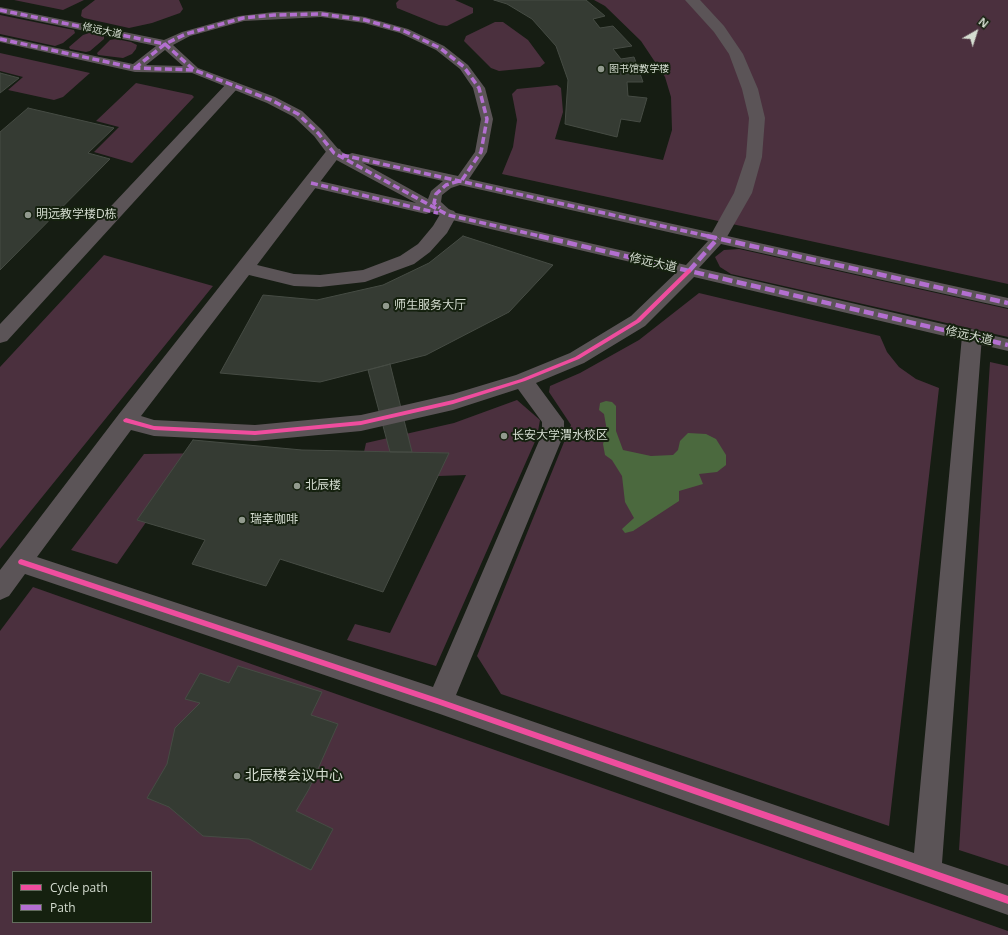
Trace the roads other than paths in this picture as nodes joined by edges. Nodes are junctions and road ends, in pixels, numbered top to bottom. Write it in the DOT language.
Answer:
graph roads {
  1 [pos="692,0"];
  2 [pos="0,10"];
  3 [pos="0,39"];
  4 [pos="165,44"];
  5 [pos="135,68"];
  6 [pos="194,70"];
  7 [pos="232,86"];
  8 [pos="334,153"];
  9 [pos="462,180"];
  10 [pos="311,183"];
  11 [pos="448,215"];
  12 [pos="718,238"];
  13 [pos="247,268"];
  14 [pos="689,271"];
  15 [pos="1008,303"];
  16 [pos="0,336"];
  17 [pos="972,336"];
  18 [pos="1008,345"];
  19 [pos="523,380"];
  20 [pos="126,420"];
  21 [pos="21,562"];
  22 [pos="0,589"];
  23 [pos="440,702"];
  24 [pos="927,872"];
  25 [pos="1008,900"];
  1 -- 12 [label="street"];
  2 -- 4 [label="street, 修远大道"];
  3 -- 5 [label="street, 修远大道"];
  4 -- 5 [label="street"];
  4 -- 6 [label="street, 修远大道"];
  4 -- 9 [label="street"];
  5 -- 6 [label="street, 修远大道"];
  6 -- 7 [label="street, 修远大道"];
  7 -- 8 [label="street, 修远大道"];
  7 -- 16 [label="street"];
  8 -- 9 [label="street"];
  8 -- 10 [label="street"];
  8 -- 11 [label="street, 修远大道"];
  9 -- 11 [label="street"];
  9 -- 12 [label="street"];
  10 -- 11 [label="street"];
  10 -- 13 [label="street"];
  11 -- 13 [label="street"];
  11 -- 14 [label="street, 修远大道"];
  12 -- 14 [label="street"];
  12 -- 15 [label="street"];
  13 -- 20 [label="street"];
  14 -- 17 [label="street, 修远大道"];
  14 -- 19 [label="street"];
  17 -- 18 [label="street, 修远大道"];
  17 -- 24 [label="street"];
  19 -- 20 [label="street"];
  19 -- 23 [label="street"];
  20 -- 21 [label="street"];
  21 -- 22 [label="street"];
  21 -- 23 [label="street"];
  23 -- 24 [label="street"];
  24 -- 25 [label="street"];
}
